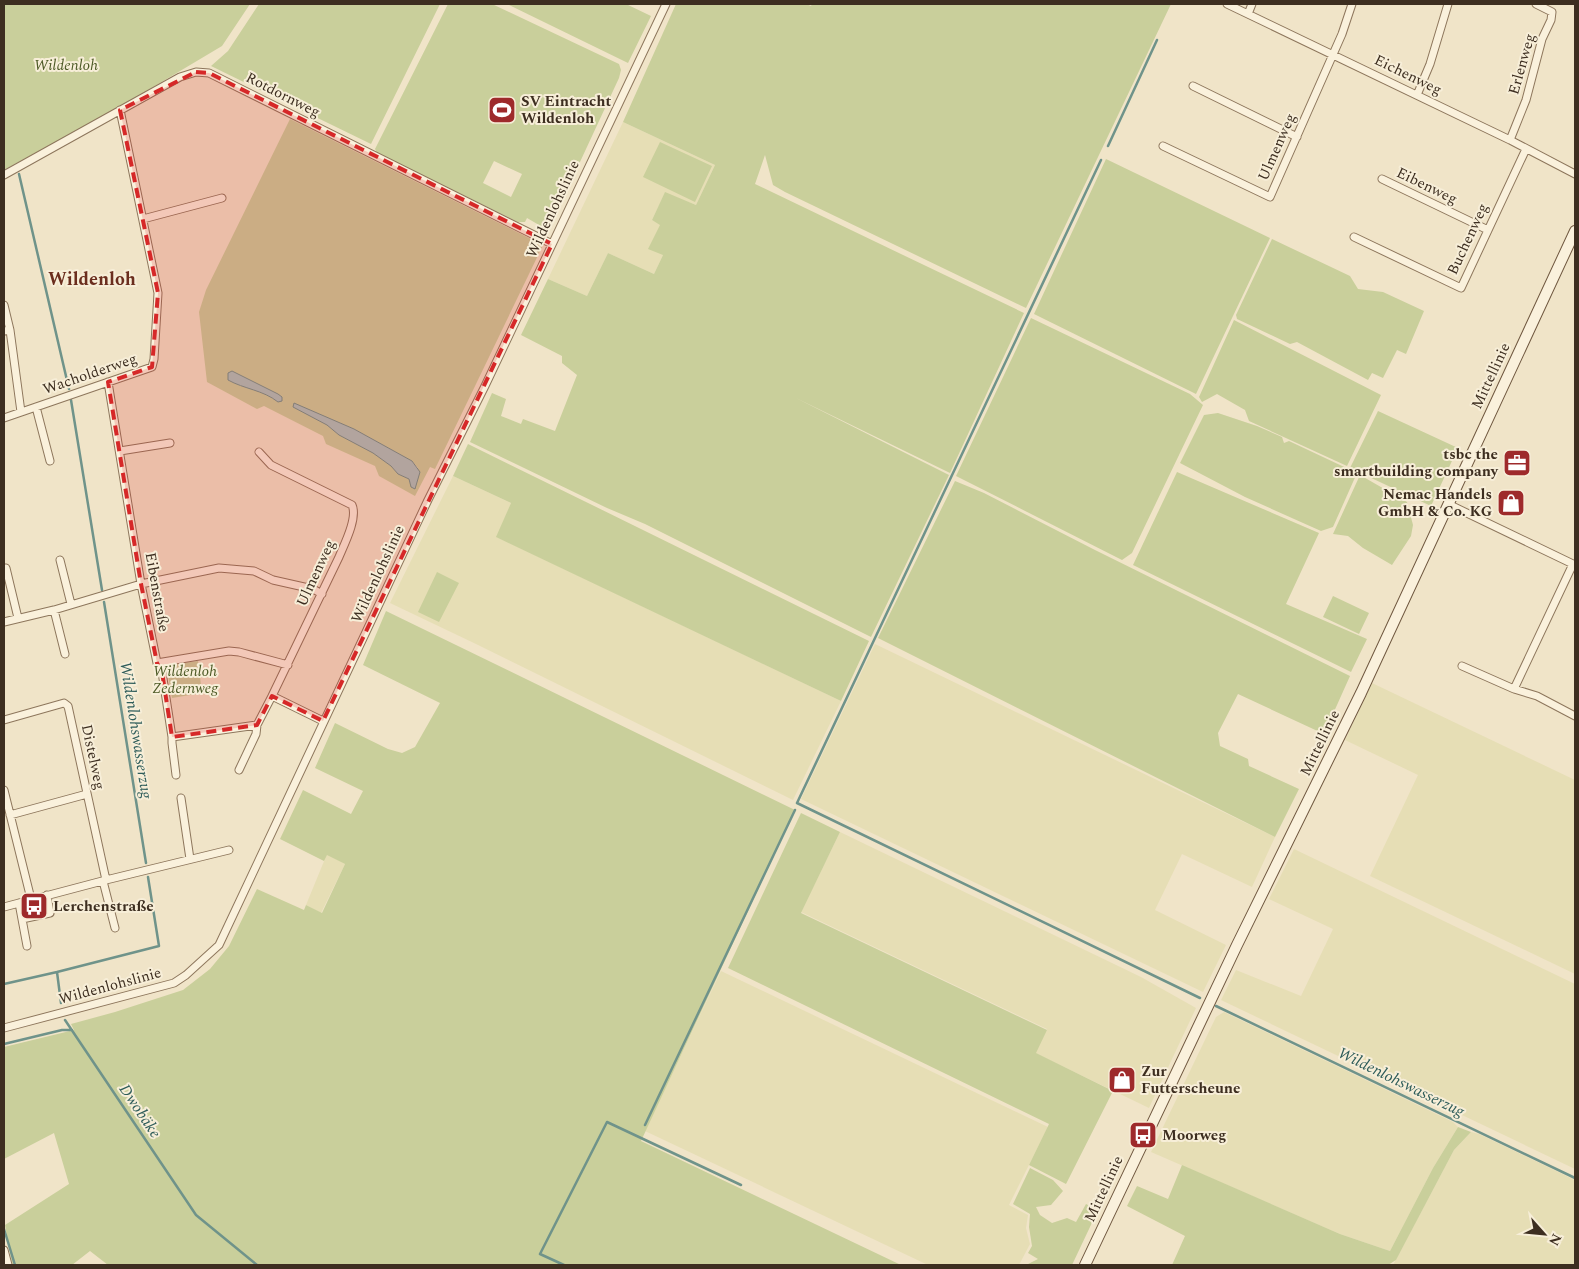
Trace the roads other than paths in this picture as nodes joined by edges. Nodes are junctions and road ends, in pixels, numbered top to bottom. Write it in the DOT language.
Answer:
graph roads {
  1 [pos="666,4"];
  2 [pos="1227,4"];
  3 [pos="1252,4"];
  4 [pos="1352,4"];
  5 [pos="1448,4"];
  6 [pos="1536,4"];
  7 [pos="1248,14"];
  8 [pos="1333,54"];
  9 [pos="1192,86"];
  10 [pos="1417,95"];
  11 [pos="120,110"];
  12 [pos="1297,137"];
  13 [pos="1510,140"];
  14 [pos="1163,146"];
  15 [pos="1526,148"];
  16 [pos="1575,174"];
  17 [pos="4,175"];
  18 [pos="1382,179"];
  19 [pos="222,198"];
  20 [pos="143,219"];
  21 [pos="1488,230"];
  22 [pos="1575,231"];
  23 [pos="1354,237"];
  24 [pos="552,244"];
  25 [pos="4,305"];
  26 [pos="7,331"];
  27 [pos="108,382"];
  28 [pos="36,407"];
  29 [pos="21,412"];
  30 [pos="4,418"];
  31 [pos="170,443"];
  32 [pos="120,451"];
  33 [pos="259,452"];
  34 [pos="50,461"];
  35 [pos="1448,504"];
  36 [pos="60,560"];
  37 [pos="1574,564"];
  38 [pos="6,568"];
  39 [pos="140,584"];
  40 [pos="322,594"];
  41 [pos="71,604"];
  42 [pos="54,610"];
  43 [pos="18,618"];
  44 [pos="4,622"];
  45 [pos="65,654"];
  46 [pos="157,663"];
  47 [pos="288,665"];
  48 [pos="1462,666"];
  49 [pos="1514,689"];
  50 [pos="272,696"];
  51 [pos="1575,716"];
  52 [pos="4,720"];
  53 [pos="323,722"];
  54 [pos="258,725"];
  55 [pos="172,737"];
  56 [pos="239,770"];
  57 [pos="176,775"];
  58 [pos="4,790"];
  59 [pos="87,794"];
  60 [pos="180,798"];
  61 [pos="10,815"];
  62 [pos="229,850"];
  63 [pos="190,859"];
  64 [pos="105,880"];
  65 [pos="47,895"];
  66 [pos="31,899"];
  67 [pos="19,903"];
  68 [pos="4,907"];
  69 [pos="22,919"];
  70 [pos="115,928"];
  71 [pos="27,946"];
  72 [pos="4,1028"];
  73 [pos="4,1250"];
  74 [pos="8,1265"];
  75 [pos="1086,1265"];
  1 -- 24 [label="street, Wildenlohslinie"];
  2 -- 7 [label="street, Eichenweg"];
  3 -- 7 [label="street"];
  4 -- 8 [label="street, Ulmenweg"];
  5 -- 10 [label="street"];
  6 -- 13 [label="street, Erlenweg"];
  7 -- 8 [label="street, Eichenweg"];
  8 -- 10 [label="street, Eichenweg"];
  8 -- 12 [label="street, Ulmenweg"];
  9 -- 12 [label="street"];
  10 -- 13 [label="street, Eichenweg"];
  11 -- 17 [label="street, Rotdornweg"];
  11 -- 20 [label="street, Wacholderweg"];
  11 -- 24 [label="street, Rotdornweg"];
  12 -- 14 [label="street, Ulmenweg"];
  13 -- 15 [label="street, Eichenweg"];
  15 -- 16 [label="street, Eichenweg"];
  15 -- 21 [label="street, Buchenweg"];
  18 -- 21 [label="street, Eibenweg"];
  19 -- 20 [label="street"];
  20 -- 27 [label="street, Wacholderweg"];
  21 -- 23 [label="street, Buchenweg"];
  22 -- 35 [label="street, Mittellinie"];
  24 -- 53 [label="street, Wildenlohslinie"];
  25 -- 26 [label="street"];
  26 -- 29 [label="street"];
  27 -- 28 [label="street, Wacholderweg"];
  27 -- 32 [label="street, Eibenstraße"];
  28 -- 29 [label="street, Wacholderweg"];
  28 -- 34 [label="street, Wacholderweg"];
  29 -- 30 [label="street, Wacholderweg"];
  31 -- 32 [label="street"];
  32 -- 39 [label="street, Eibenstraße"];
  33 -- 40 [label="street, Ulmenweg"];
  35 -- 37 [label="street"];
  35 -- 75 [label="street, Mittellinie"];
  36 -- 41 [label="street"];
  37 -- 49 [label="street"];
  38 -- 43 [label="street"];
  39 -- 40 [label="street"];
  39 -- 41 [label="street"];
  39 -- 46 [label="street, Eibenstraße"];
  40 -- 47 [label="street, Ulmenweg"];
  41 -- 42 [label="street"];
  42 -- 43 [label="street"];
  42 -- 45 [label="street"];
  43 -- 44 [label="street"];
  46 -- 47 [label="street"];
  46 -- 55 [label="street, Eibenstraße"];
  47 -- 50 [label="street, Ulmenweg"];
  48 -- 49 [label="street"];
  49 -- 51 [label="street"];
  50 -- 53 [label="street"];
  50 -- 54 [label="street"];
  52 -- 59 [label="street, Distelweg"];
  53 -- 72 [label="street, Wildenlohslinie"];
  54 -- 55 [label="street"];
  54 -- 56 [label="street"];
  55 -- 57 [label="street, Eibenstraße"];
  58 -- 61 [label="street"];
  59 -- 61 [label="street"];
  59 -- 64 [label="street, Distelweg"];
  60 -- 63 [label="street"];
  61 -- 66 [label="street"];
  62 -- 63 [label="street"];
  63 -- 64 [label="street"];
  64 -- 65 [label="street"];
  64 -- 70 [label="street"];
  65 -- 66 [label="street"];
  65 -- 69 [label="street"];
  66 -- 67 [label="street"];
  67 -- 68 [label="street"];
  67 -- 69 [label="street"];
  69 -- 71 [label="street"];
  73 -- 74 [label="street"];
}
